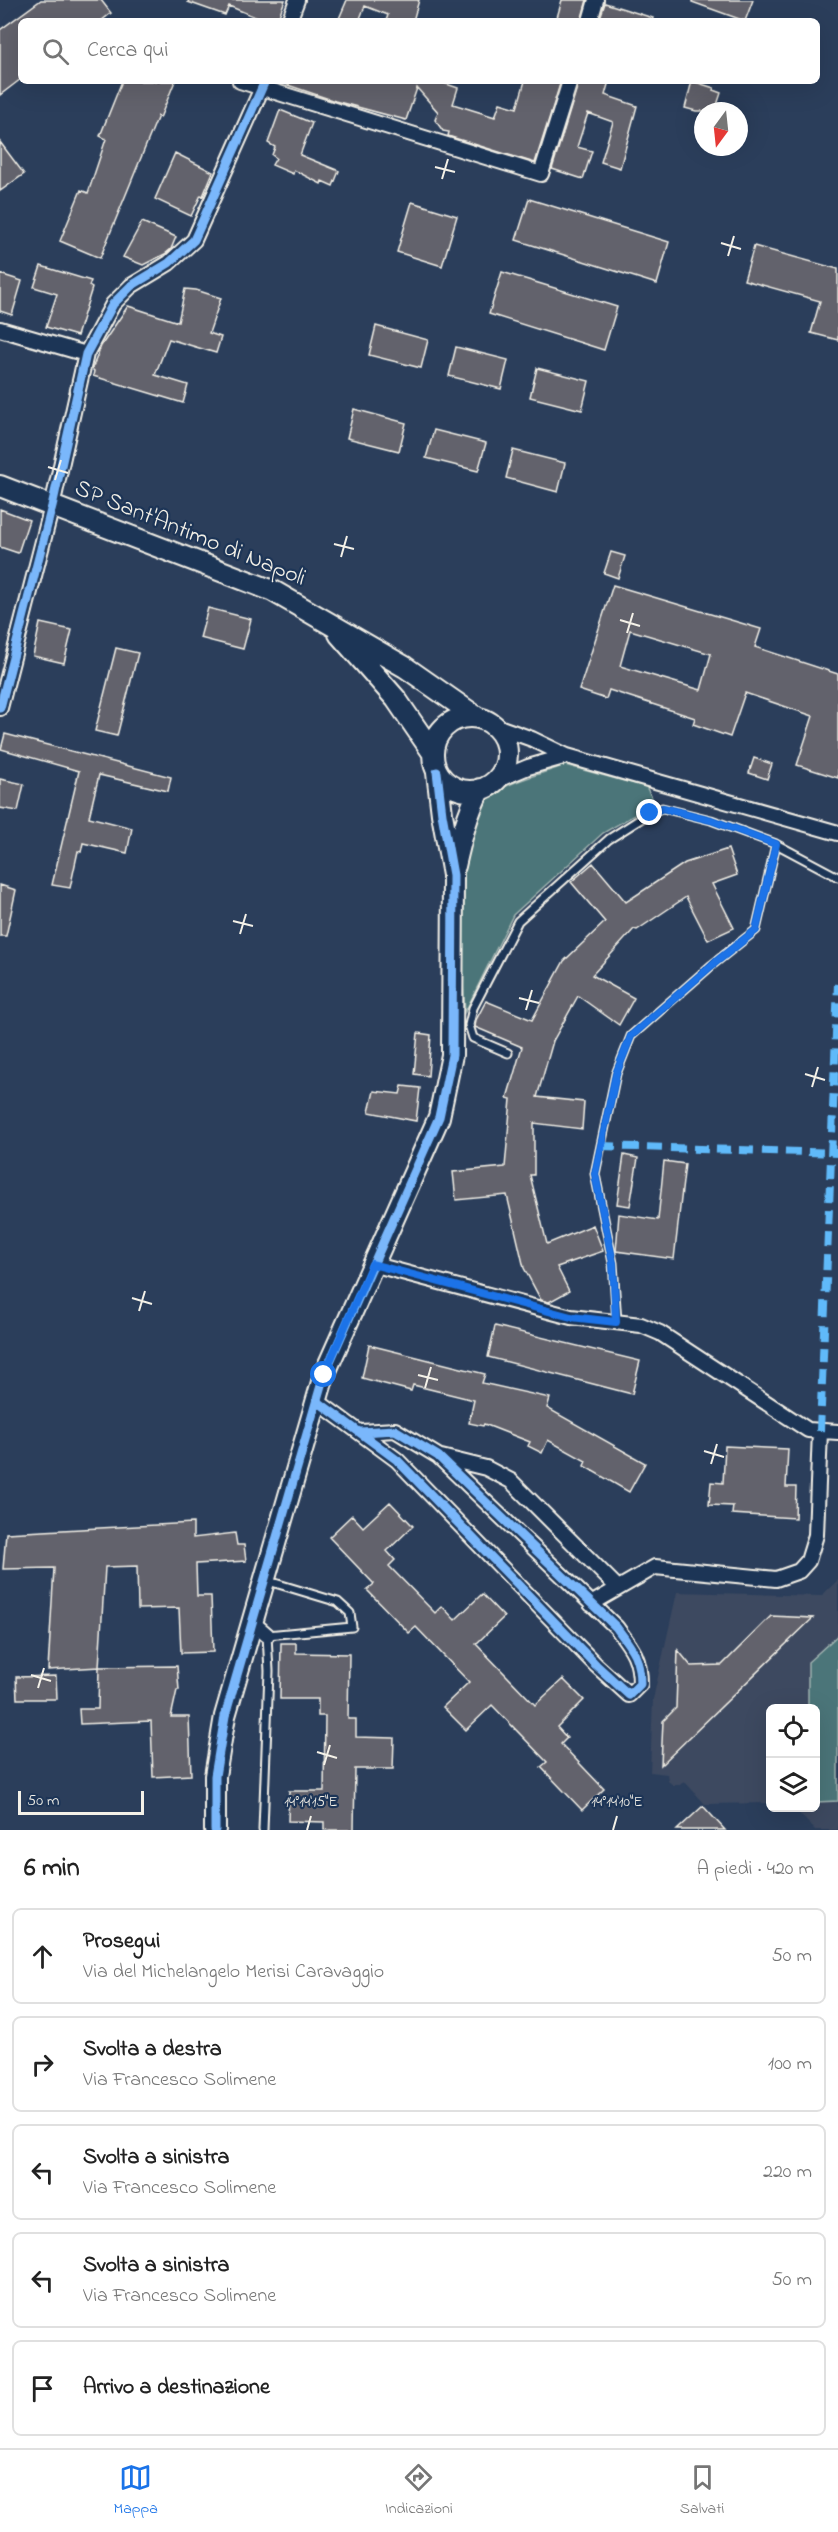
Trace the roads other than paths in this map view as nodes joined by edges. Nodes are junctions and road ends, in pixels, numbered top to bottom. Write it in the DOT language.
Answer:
graph roads {
  1 [pos="297,0"];
  2 [pos="596,0"];
  3 [pos="290,18"];
  4 [pos="591,18"];
  5 [pos="569,84"];
  6 [pos="264,85"];
  7 [pos="0,329"];
  8 [pos="86,354"];
  9 [pos="0,486"];
  10 [pos="52,506"];
  11 [pos="325,619"];
  12 [pos="0,708"];
  13 [pos="485,721"];
  14 [pos="567,756"];
  15 [pos="435,763"];
  16 [pos="488,785"];
  17 [pos="838,833"];
  18 [pos="776,844"];
  19 [pos="453,875"];
  20 [pos="838,877"];
  21 [pos="508,1053"];
  22 [pos="372,1264"];
  23 [pos="616,1322"];
  24 [pos="316,1401"];
  25 [pos="820,1431"];
  26 [pos="361,1432"];
  27 [pos="838,1432"];
  28 [pos="438,1456"];
  29 [pos="264,1580"];
  30 [pos="618,1588"];
  31 [pos="591,1604"];
  32 [pos="259,1629"];
  33 [pos="215,1830"];
  34 [pos="263,1830"];
  1 -- 3 [label="street"];
  2 -- 4 [label="street"];
  5 -- 6 [label="street"];
  6 -- 8 [label="street"];
  7 -- 8 [label="street"];
  8 -- 10 [label="street"];
  9 -- 10 [label="street, SP Sant'Antimo di Napoli"];
  10 -- 11 [label="street, SP Sant'Antimo di Napoli"];
  10 -- 12 [label="street"];
  11 -- 13 [label="street, SP Sant'Antimo di Napoli"];
  11 -- 15 [label="street, SP Sant'Antimo di Napoli"];
  13 -- 14 [label="street"];
  13 -- 15 [label="street"];
  13 -- 16 [label="street"];
  14 -- 16 [label="street"];
  14 -- 17 [label="street"];
  15 -- 16 [label="street"];
  15 -- 19 [label="street"];
  16 -- 19 [label="street"];
  18 -- 20 [label="lane"];
  18 -- 21 [label="lane"];
  18 -- 23 [label="lane"];
  19 -- 22 [label="street"];
  22 -- 23 [label="street"];
  22 -- 24 [label="street"];
  23 -- 25 [label="street"];
  24 -- 26 [label="street"];
  24 -- 29 [label="street"];
  25 -- 27 [label="street"];
  25 -- 30 [label="street"];
  26 -- 28 [label="street"];
  26 -- 31 [label="street"];
  28 -- 30 [label="street"];
  28 -- 31 [label="street"];
  29 -- 32 [label="street"];
  29 -- 32 [label="lane"];
  30 -- 31 [label="street"];
  32 -- 33 [label="street"];
  32 -- 34 [label="lane"];
}
